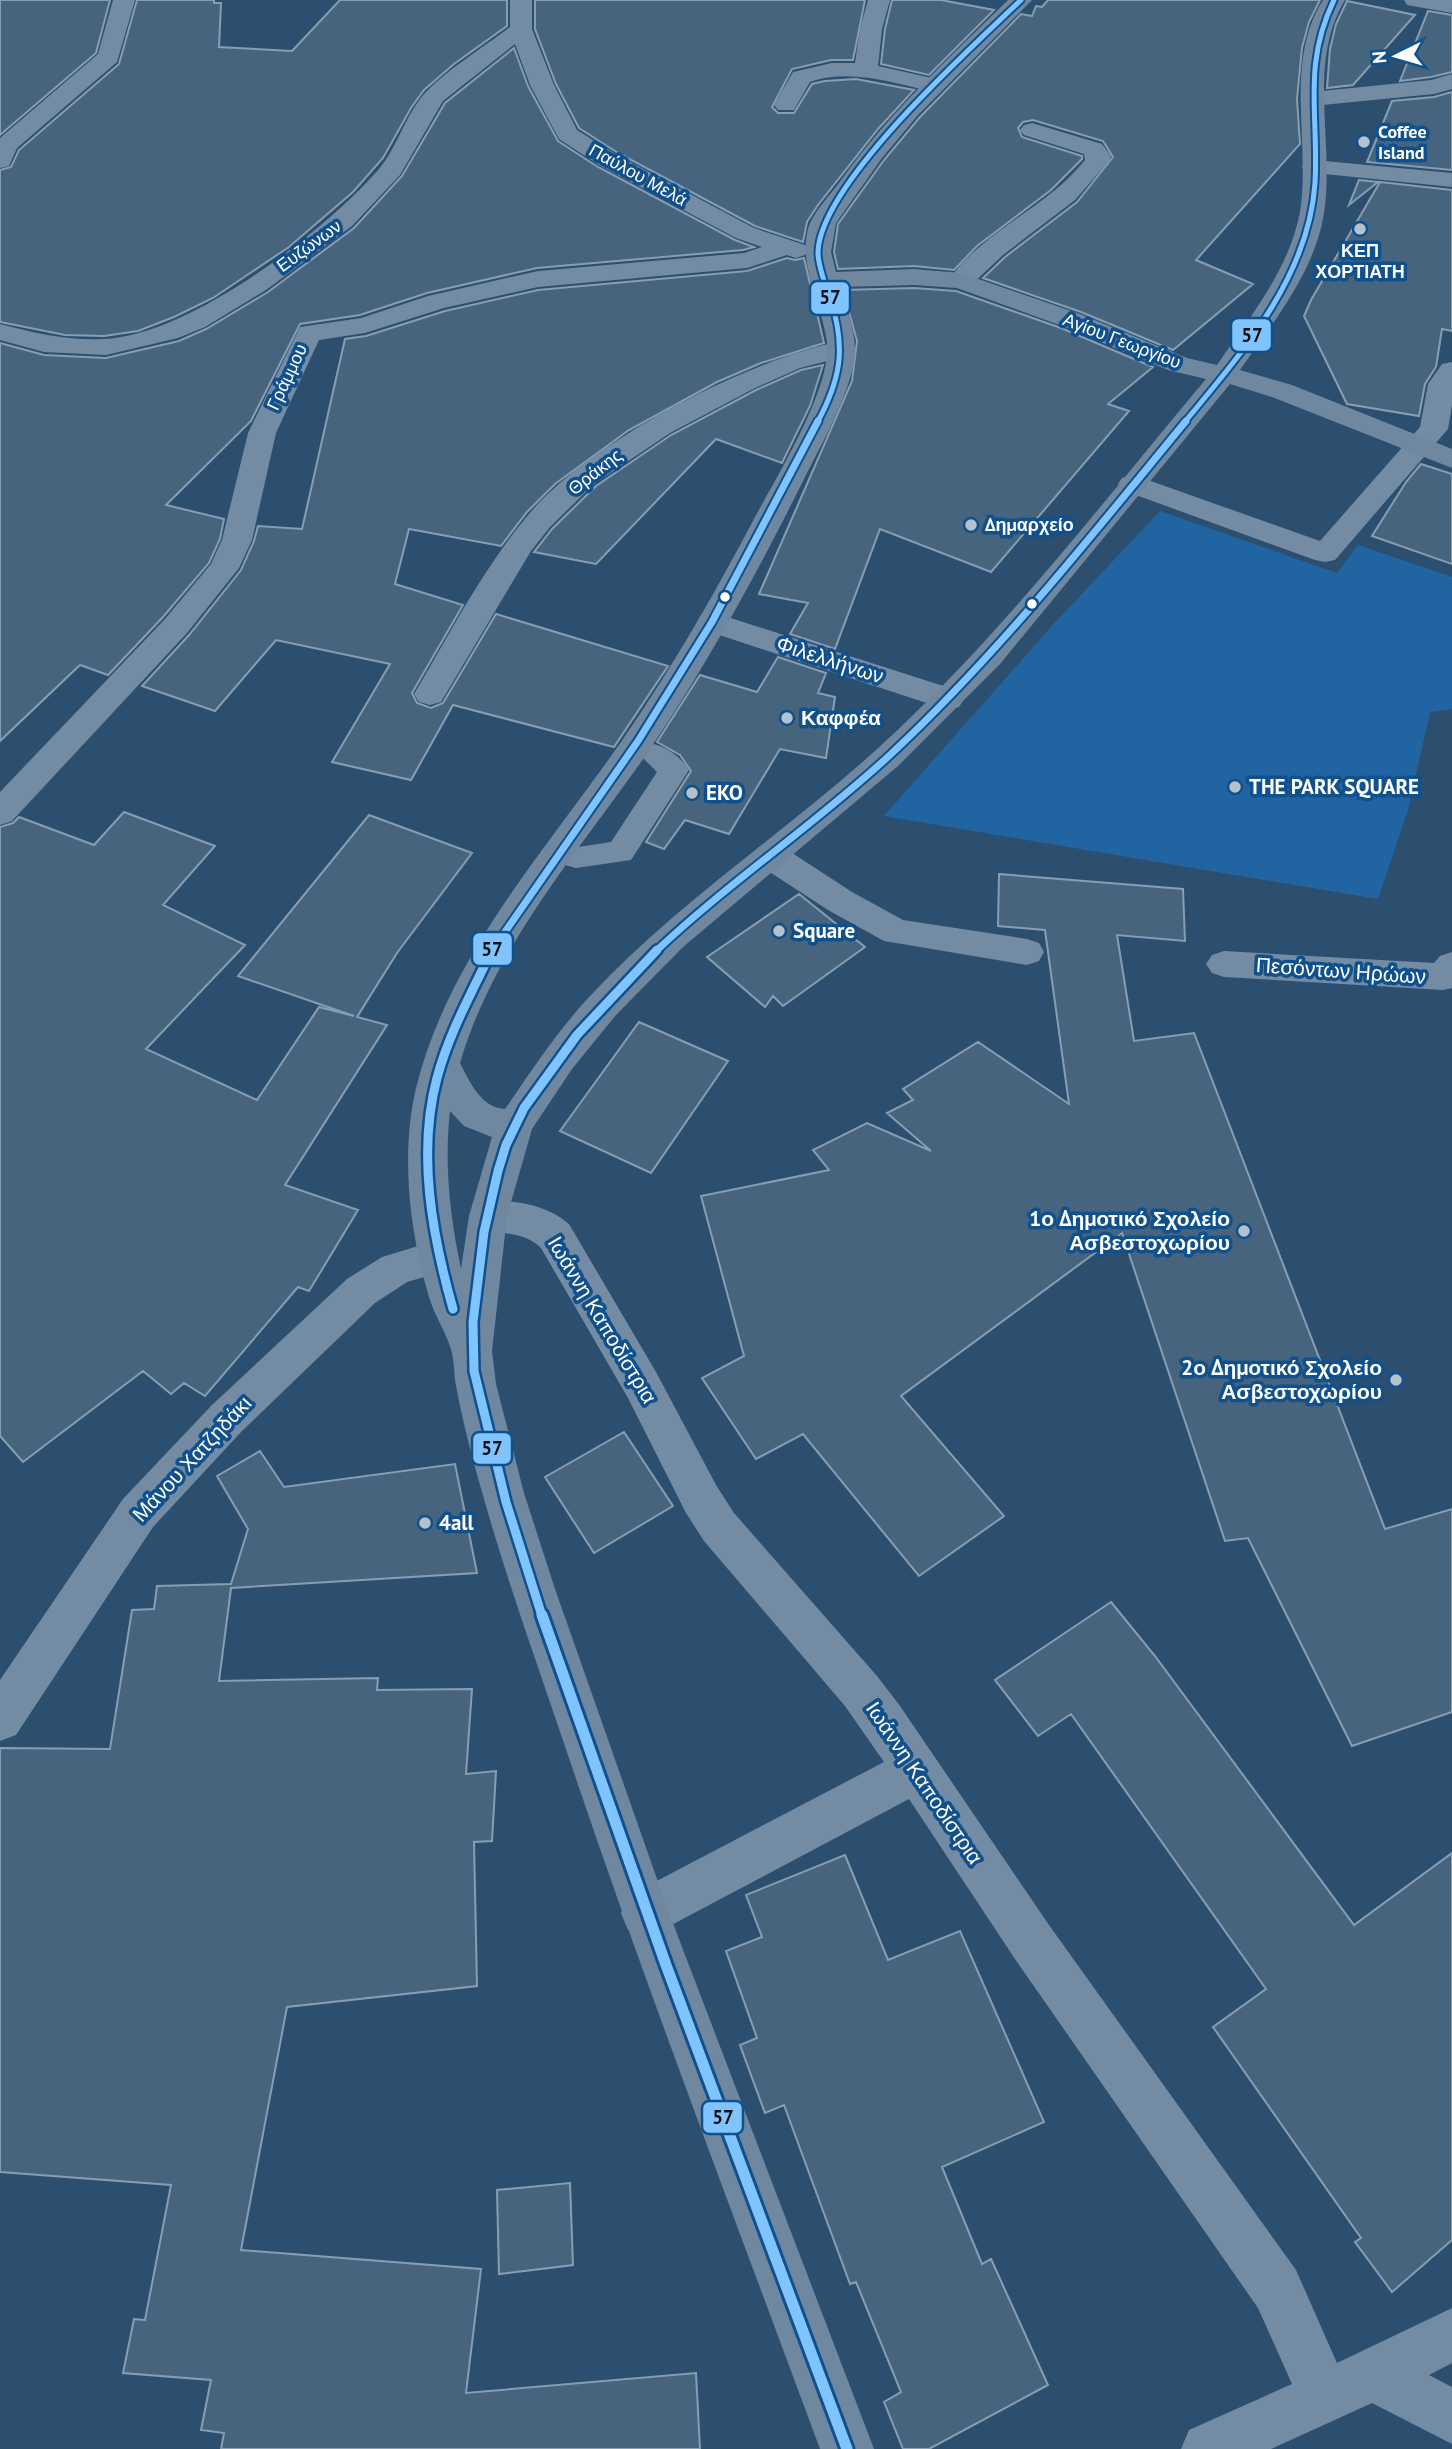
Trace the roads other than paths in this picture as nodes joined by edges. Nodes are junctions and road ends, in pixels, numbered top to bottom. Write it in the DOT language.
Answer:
graph roads {
  1 [pos="124,0"];
  2 [pos="521,0"];
  3 [pos="879,0"];
  4 [pos="1021,0"];
  5 [pos="1334,0"];
  6 [pos="1415,0"];
  7 [pos="1452,5"];
  8 [pos="521,29"];
  9 [pos="866,71"];
  10 [pos="1452,81"];
  11 [pos="933,85"];
  12 [pos="1312,99"];
  13 [pos="786,105"];
  14 [pos="1032,130"];
  15 [pos="0,160"];
  16 [pos="1314,167"];
  17 [pos="1452,180"];
  18 [pos="784,248"];
  19 [pos="818,252"];
  20 [pos="825,280"];
  21 [pos="961,281"];
  22 [pos="0,332"];
  23 [pos="842,349"];
  24 [pos="1452,370"];
  25 [pos="1224,374"];
  26 [pos="1420,445"];
  27 [pos="1452,459"];
  28 [pos="1132,484"];
  29 [pos="712,622"];
  30 [pos="430,694"];
  31 [pos="948,699"];
  32 [pos="654,754"];
  33 [pos="0,813"];
  34 [pos="771,856"];
  35 [pos="576,857"];
  36 [pos="1027,953"];
  37 [pos="1224,964"];
  38 [pos="1452,965"];
  39 [pos="442,1063"];
  40 [pos="514,1124"];
  41 [pos="488,1216"];
  42 [pos="438,1257"];
  43 [pos="472,1352"];
  44 [pos="0,1719"];
  45 [pos="916,1770"];
  46 [pos="645,1913"];
  47 [pos="1452,2335"];
  48 [pos="1372,2373"];
  49 [pos="1325,2397"];
  50 [pos="1452,2417"];
  51 [pos="847,2449"];
  52 [pos="1208,2449"];
  1 -- 15 [label="street"];
  2 -- 8 [label="street"];
  3 -- 9 [label="street"];
  4 -- 11 [label="main road"];
  5 -- 12 [label="main road"];
  6 -- 7 [label="street"];
  8 -- 18 [label="street, Παύλου Μελά"];
  8 -- 22 [label="street, Ευζώνων"];
  9 -- 11 [label="street"];
  9 -- 13 [label="street"];
  10 -- 12 [label="street"];
  11 -- 19 [label="main road"];
  12 -- 16 [label="main road"];
  14 -- 21 [label="street"];
  16 -- 17 [label="street"];
  16 -- 25 [label="main road"];
  18 -- 19 [label="street, Παύλου Μελά"];
  18 -- 33 [label="street, Γράμμου"];
  19 -- 20 [label="main road"];
  20 -- 21 [label="main road, Αγίου Γεωργίου"];
  20 -- 23 [label="main road"];
  21 -- 25 [label="main road, Αγίου Γεωργίου"];
  23 -- 29 [label="main road"];
  23 -- 30 [label="street, Θράκης"];
  24 -- 26 [label="street"];
  25 -- 26 [label="main road, Αγίου Γεωργίου"];
  25 -- 28 [label="main road"];
  26 -- 27 [label="main road, Αγίου Γεωργίου"];
  26 -- 28 [label="street"];
  28 -- 31 [label="main road"];
  29 -- 31 [label="street, Φιλελλήνων"];
  29 -- 39 [label="main road"];
  31 -- 34 [label="main road"];
  32 -- 35 [label="lane"];
  34 -- 36 [label="street"];
  34 -- 40 [label="main road"];
  37 -- 38 [label="street, Πεσόντων Ηρώων"];
  39 -- 40 [label="main road"];
  39 -- 42 [label="main road"];
  40 -- 41 [label="main road"];
  41 -- 43 [label="main road"];
  41 -- 45 [label="street, Ιωάννη Καποδίστρια"];
  42 -- 43 [label="main road"];
  42 -- 44 [label="street, Μάνου Χατζηδάκι"];
  43 -- 46 [label="main road"];
  45 -- 46 [label="street"];
  45 -- 49 [label="street, Ιωάννη Καποδίστρια"];
  46 -- 51 [label="main road"];
  47 -- 48 [label="street"];
  48 -- 49 [label="street"];
  48 -- 50 [label="street"];
  49 -- 52 [label="street"];
}
